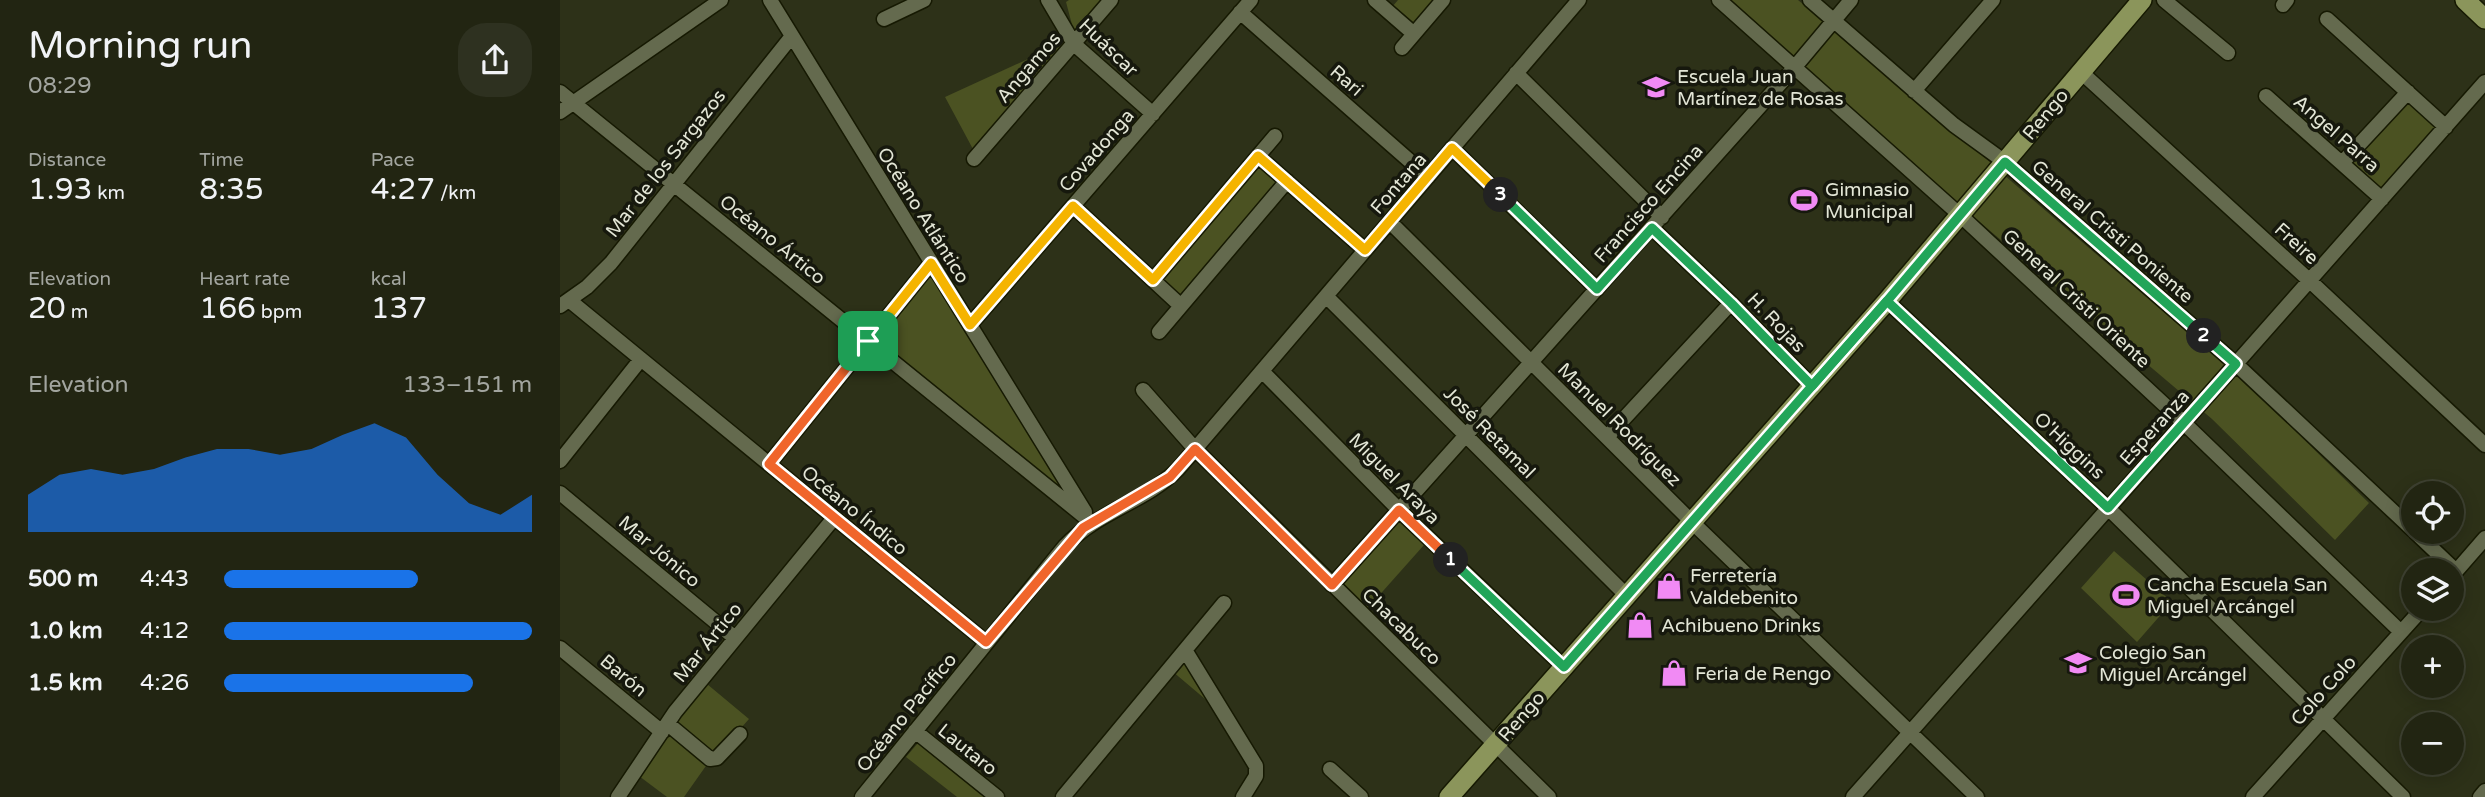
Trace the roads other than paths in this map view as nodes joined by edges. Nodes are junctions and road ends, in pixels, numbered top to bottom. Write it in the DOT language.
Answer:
graph roads {
  1 [pos="721,0"];
  2 [pos="770,0"];
  3 [pos="923,0"];
  4 [pos="1048,0"];
  5 [pos="1111,0"];
  6 [pos="1251,0"];
  7 [pos="1443,0"];
  8 [pos="1718,0"];
  9 [pos="1810,0"];
  10 [pos="1851,0"];
  11 [pos="1993,0"];
  12 [pos="2142,0"];
  13 [pos="2164,0"];
  14 [pos="2465,0"];
  15 [pos="1383,3"];
  16 [pos="1571,3"];
  17 [pos="1240,12"];
  18 [pos="884,19"];
  19 [pos="2327,19"];
  20 [pos="2485,19"];
  21 [pos="1834,20"];
  22 [pos="1414,34"];
  23 [pos="792,36"];
  24 [pos="1074,44"];
  25 [pos="1402,48"];
  26 [pos="2228,53"];
  27 [pos="1794,68"];
  28 [pos="2081,72"];
  29 [pos="1516,74"];
  30 [pos="2485,82"];
  31 [pos="1914,91"];
  32 [pos="560,92"];
  33 [pos="2407,92"];
  34 [pos="2266,96"];
  35 [pos="573,103"];
  36 [pos="560,112"];
  37 [pos="1153,114"];
  38 [pos="2446,127"];
  39 [pos="1275,136"];
  40 [pos="1452,148"];
  41 [pos="1258,156"];
  42 [pos="974,159"];
  43 [pos="2005,162"];
  44 [pos="2342,163"];
  45 [pos="1428,177"];
  46 [pos="1287,181"];
  47 [pos="674,183"];
  48 [pos="2382,199"];
  49 [pos="1073,206"];
  50 [pos="1960,215"];
  51 [pos="1390,222"];
  52 [pos="1657,222"];
  53 [pos="1365,250"];
  54 [pos="931,263"];
  55 [pos="1153,280"];
  56 [pos="2310,281"];
  57 [pos="1597,289"];
  58 [pos="1326,296"];
  59 [pos="1887,301"];
  60 [pos="1731,303"];
  61 [pos="563,304"];
  62 [pos="1181,306"];
  63 [pos="970,325"];
  64 [pos="1158,332"];
  65 [pos="868,341"];
  66 [pos="641,359"];
  67 [pos="1531,363"];
  68 [pos="2236,364"];
  69 [pos="1262,371"];
  70 [pos="1812,386"];
  71 [pos="1143,390"];
  72 [pos="2184,423"];
  73 [pos="1466,435"];
  74 [pos="1607,438"];
  75 [pos="2485,444"];
  76 [pos="1195,449"];
  77 [pos="560,461"];
  78 [pos="769,464"];
  79 [pos="1161,483"];
  80 [pos="560,493"];
  81 [pos="2108,508"];
  82 [pos="1399,510"];
  83 [pos="834,517"];
  84 [pos="2401,519"];
  85 [pos="1091,522"];
  86 [pos="1692,522"];
  87 [pos="2485,538"];
  88 [pos="2426,544"];
  89 [pos="2440,558"];
  90 [pos="2464,562"];
  91 [pos="1332,585"];
  92 [pos="1627,596"];
  93 [pos="1224,603"];
  94 [pos="2411,621"];
  95 [pos="2401,632"];
  96 [pos="735,638"];
  97 [pos="986,642"];
  98 [pos="560,648"];
  99 [pos="1185,650"];
  100 [pos="1564,667"];
  101 [pos="2322,719"];
  102 [pos="665,728"];
  103 [pos="915,731"];
  104 [pos="1910,732"];
  105 [pos="740,734"];
  106 [pos="1496,745"];
  107 [pos="1330,769"];
  108 [pos="2485,791"];
  109 [pos="618,797"];
  110 [pos="862,797"];
  111 [pos="997,797"];
  112 [pos="1063,797"];
  113 [pos="1242,797"];
  114 [pos="1361,797"];
  115 [pos="1450,797"];
  116 [pos="1549,797"];
  117 [pos="1853,797"];
  118 [pos="1977,797"];
  119 [pos="2253,797"];
  120 [pos="2403,797"];
  121 [pos="2480,797"];
  1 -- 35 [label="street"];
  2 -- 23 [label="street, Océano Atlántico"];
  3 -- 18 [label="street"];
  4 -- 24 [label="street, Huáscar"];
  5 -- 24 [label="street, Angamos"];
  6 -- 17 [label="street, Covadonga"];
  7 -- 22 [label="street"];
  8 -- 27 [label="street, General Cristi Oriente"];
  9 -- 21 [label="street, General Cristi Poniente"];
  10 -- 21 [label="street, Francisco Encina"];
  11 -- 31 [label="street"];
  12 -- 28 [label="main road, Rengo"];
  13 -- 26 [label="street"];
  14 -- 20 [label="main road"];
  15 -- 22 [label="street"];
  16 -- 29 [label="street, Fontana"];
  17 -- 37 [label="street, Covadonga"];
  17 -- 45 [label="street, Rari"];
  19 -- 33 [label="street"];
  21 -- 27 [label="street, Francisco Encina"];
  21 -- 31 [label="street, General Cristi Poniente"];
  22 -- 25 [label="street"];
  23 -- 47 [label="street, Mar de los Sargazos"];
  23 -- 54 [label="street, Océano Atlántico"];
  24 -- 37 [label="street, Huáscar"];
  24 -- 42 [label="street, Angamos"];
  27 -- 50 [label="street, General Cristi Oriente"];
  27 -- 52 [label="street, Francisco Encina"];
  28 -- 43 [label="main road, Rengo"];
  28 -- 56 [label="street, Freire"];
  29 -- 40 [label="street, Fontana"];
  29 -- 52 [label="street, H. Rojas"];
  30 -- 38 [label="street, Esperanza"];
  31 -- 43 [label="street, General Cristi Poniente"];
  32 -- 35 [label="street, Océano Ártico"];
  33 -- 38 [label="street"];
  33 -- 44 [label="street"];
  34 -- 44 [label="street, Angel Parra"];
  35 -- 36 [label="street"];
  35 -- 47 [label="street, Océano Ártico"];
  37 -- 49 [label="street, Covadonga"];
  38 -- 48 [label="street, Esperanza"];
  39 -- 41 [label="street"];
  40 -- 45 [label="street, Fontana"];
  40 -- 57 [label="street"];
  41 -- 46 [label="street"];
  41 -- 55 [label="street"];
  43 -- 50 [label="main road, Rengo"];
  43 -- 68 [label="street, General Cristi Poniente"];
  44 -- 48 [label="street, Angel Parra"];
  45 -- 51 [label="street, Fontana"];
  46 -- 53 [label="street"];
  46 -- 62 [label="street"];
  47 -- 61 [label="street, Mar de los Sargazos"];
  47 -- 65 [label="street, Océano Ártico"];
  48 -- 56 [label="street, Esperanza"];
  49 -- 55 [label="street"];
  49 -- 63 [label="street, Covadonga"];
  50 -- 59 [label="main road, Rengo"];
  50 -- 72 [label="street, General Cristi Oriente"];
  51 -- 53 [label="street, Fontana"];
  51 -- 67 [label="street, Manuel Rodríguez"];
  52 -- 57 [label="street, Francisco Encina"];
  52 -- 60 [label="street, H. Rojas"];
  53 -- 58 [label="street, Fontana"];
  54 -- 63 [label="street, Océano Atlántico"];
  54 -- 65 [label="street"];
  55 -- 62 [label="street"];
  56 -- 68 [label="street, Esperanza"];
  56 -- 75 [label="street, Freire"];
  57 -- 67 [label="street, Francisco Encina"];
  58 -- 69 [label="street, Fontana"];
  58 -- 73 [label="street, José Retamal"];
  59 -- 70 [label="main road, Rengo"];
  59 -- 81 [label="street, O'Higgins"];
  60 -- 70 [label="street, H. Rojas"];
  60 -- 74 [label="street"];
  61 -- 66 [label="street, Océano Índico"];
  62 -- 64 [label="street"];
  63 -- 85 [label="street, Océano Atlántico"];
  65 -- 78 [label="street"];
  65 -- 85 [label="street, Océano Ártico"];
  66 -- 77 [label="street"];
  66 -- 78 [label="street, Océano Índico"];
  67 -- 73 [label="street, Francisco Encina"];
  67 -- 74 [label="street, Manuel Rodríguez"];
  68 -- 72 [label="street, Esperanza"];
  68 -- 84 [label="street, General Cristi Poniente"];
  69 -- 76 [label="street, Fontana"];
  69 -- 82 [label="street, Miguel Araya"];
  70 -- 86 [label="main road, Rengo"];
  71 -- 76 [label="street, Chacabuco"];
  72 -- 81 [label="street, Esperanza"];
  72 -- 95 [label="street, General Cristi Oriente"];
  73 -- 82 [label="street, Francisco Encina"];
  73 -- 92 [label="street, José Retamal"];
  74 -- 86 [label="street, Manuel Rodríguez"];
  76 -- 79 [label="street, Fontana"];
  76 -- 91 [label="street, Chacabuco"];
  78 -- 83 [label="street, Océano Índico"];
  79 -- 85 [label="street, Océano Pacífico"];
  80 -- 96 [label="street, Mar Jónico"];
  81 -- 101 [label="street, O'Higgins"];
  81 -- 104 [label="street, Esperanza"];
  82 -- 91 [label="street, Francisco Encina"];
  82 -- 100 [label="street, Miguel Araya"];
  83 -- 96 [label="street, Mar Ártico"];
  83 -- 97 [label="street, Océano Índico"];
  85 -- 97 [label="street, Océano Pacífico"];
  86 -- 92 [label="main road, Rengo"];
  86 -- 104 [label="street, Manuel Rodríguez"];
  87 -- 90 [label="street"];
  88 -- 89 [label="street, General Cristi Poniente"];
  91 -- 106 [label="street, Chacabuco"];
  92 -- 100 [label="main road, Rengo"];
  93 -- 99 [label="street"];
  94 -- 95 [label="street, Colo Colo"];
  95 -- 101 [label="street, Colo Colo"];
  96 -- 102 [label="street, Mar Ártico"];
  97 -- 103 [label="street, Océano Pacífico"];
  98 -- 102 [label="street, Barón"];
  99 -- 112 [label="street"];
  99 -- 113 [label="street"];
  100 -- 106 [label="main road, Rengo"];
  101 -- 119 [label="street, Colo Colo"];
  101 -- 120 [label="street, O'Higgins"];
  102 -- 105 [label="street, Barón"];
  102 -- 109 [label="street, Mar Ártico"];
  103 -- 110 [label="street, Océano Pacífico"];
  103 -- 111 [label="street, Lautaro"];
  104 -- 117 [label="street, Esperanza"];
  104 -- 118 [label="street, Manuel Rodríguez"];
  106 -- 115 [label="main road, Rengo"];
  106 -- 116 [label="street, Chacabuco"];
  107 -- 114 [label="street"];
  108 -- 121 [label="street"];
}
